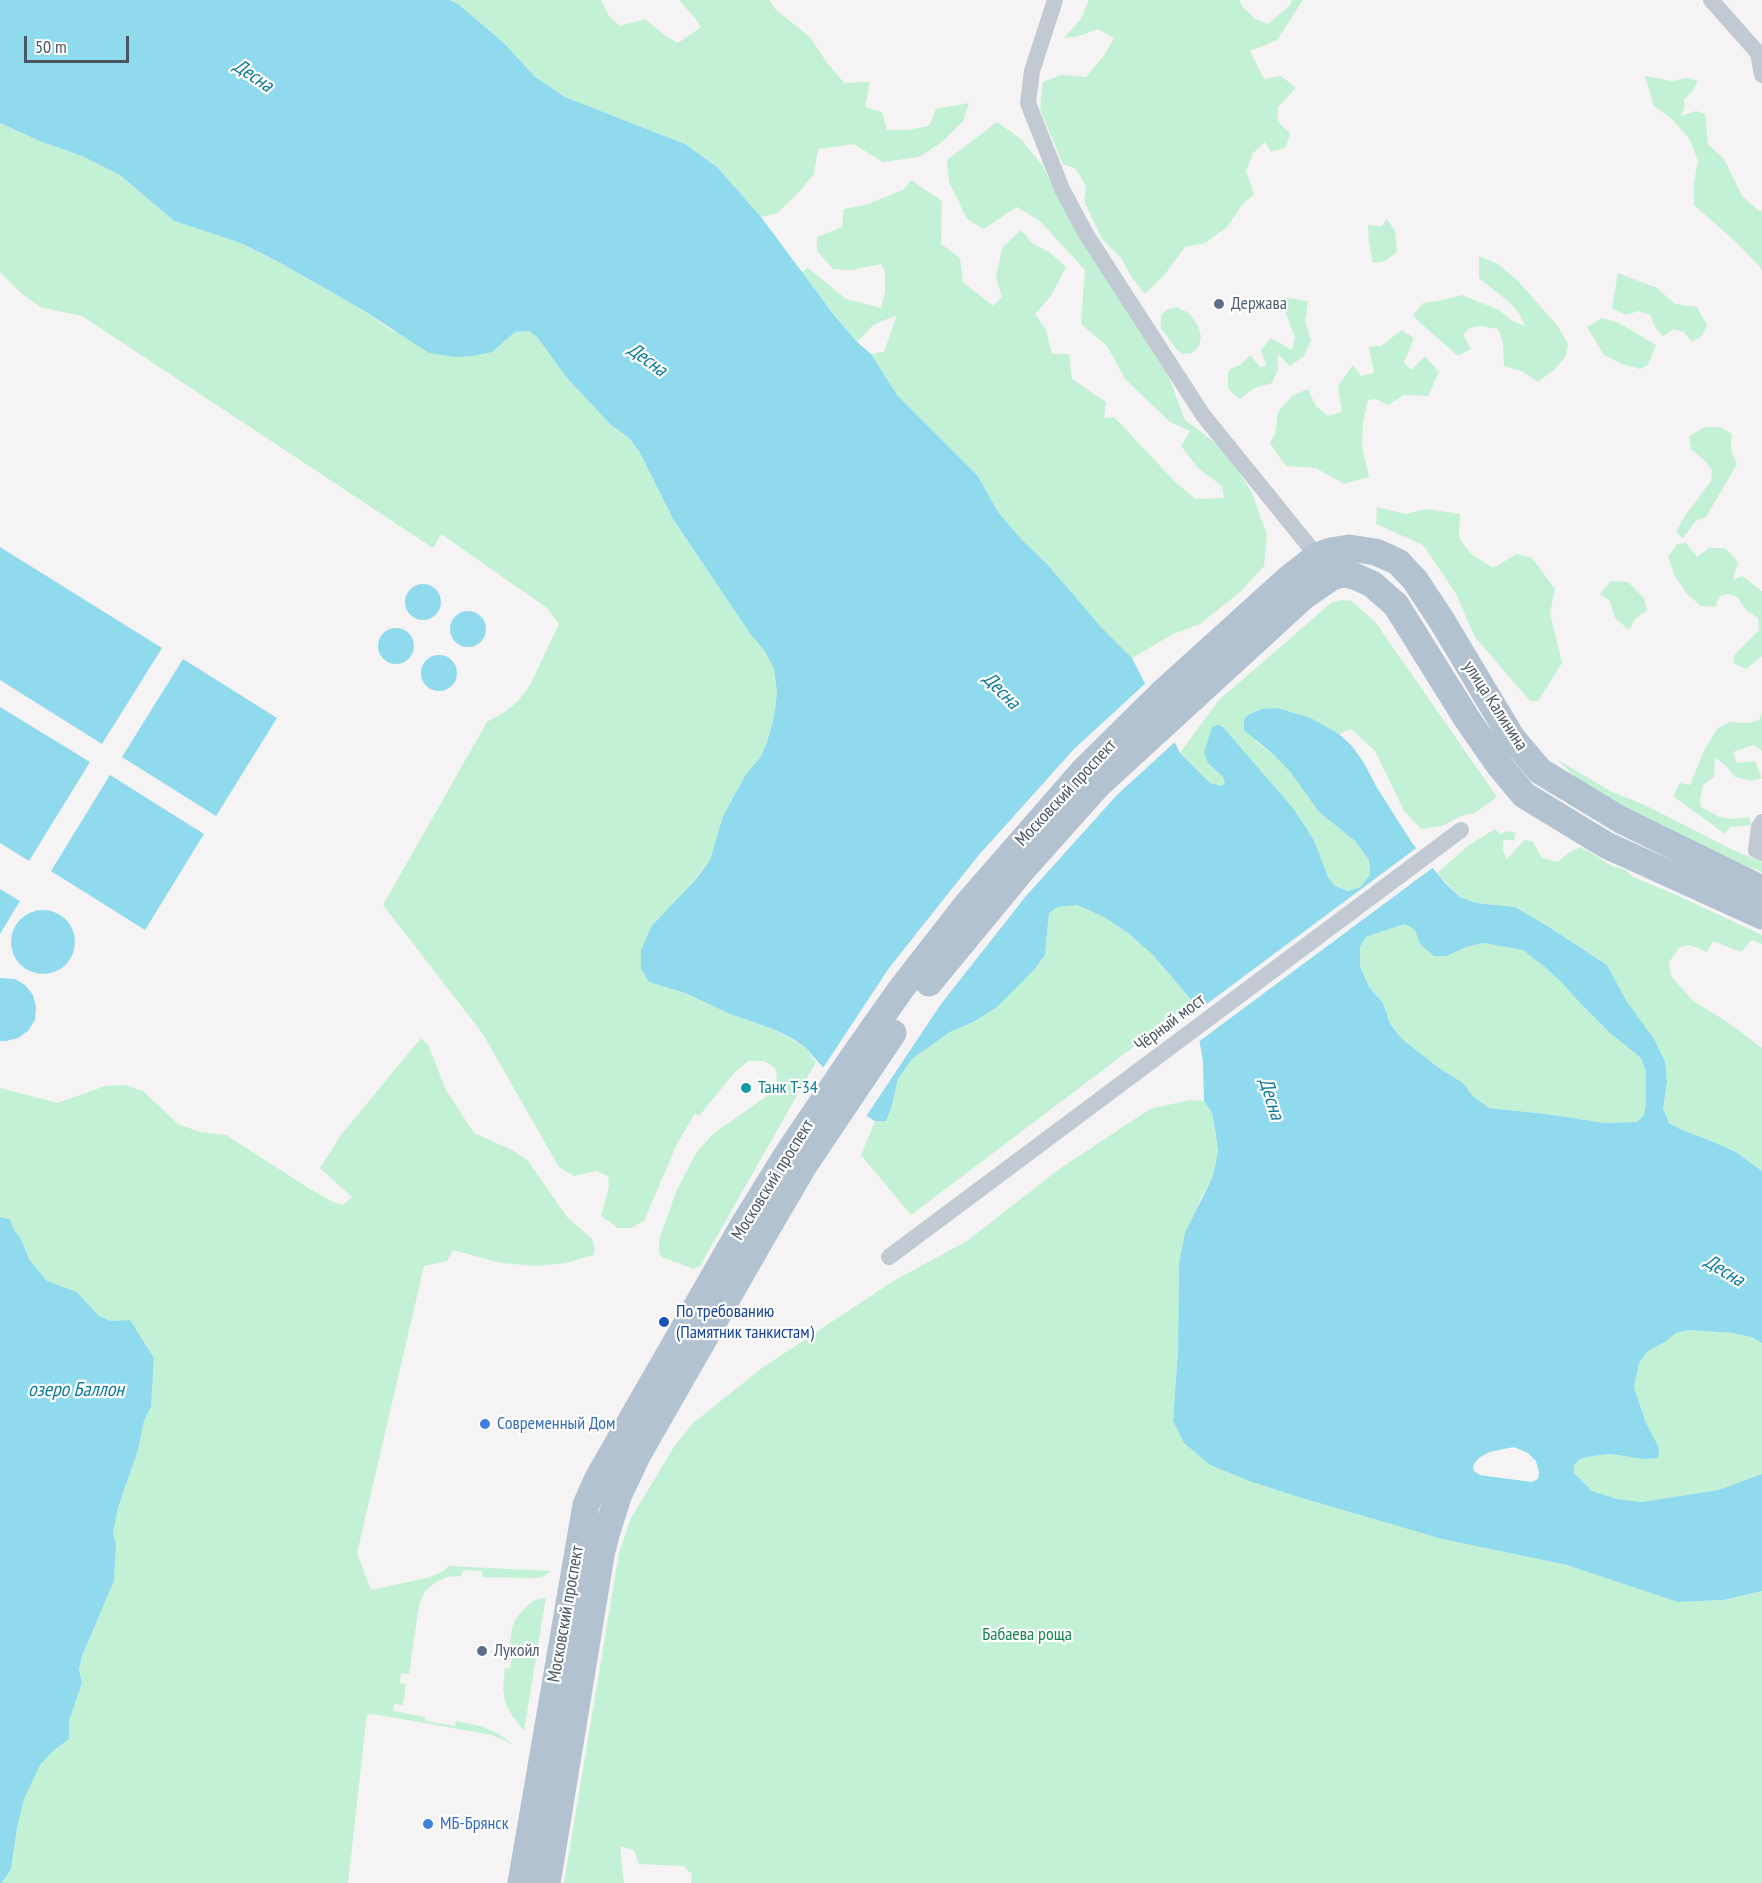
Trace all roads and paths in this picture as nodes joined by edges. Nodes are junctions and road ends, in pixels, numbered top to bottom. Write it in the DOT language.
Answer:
graph roads {
  1 [pos="1055,0"];
  2 [pos="1711,0"];
  3 [pos="1760,55"];
  4 [pos="1762,75"];
  5 [pos="1317,556"];
  6 [pos="1302,588"];
  7 [pos="1762,822"];
  8 [pos="1458,832"];
  9 [pos="1762,853"];
  10 [pos="1762,889"];
  11 [pos="1762,916"];
  12 [pos="797,1159"];
  13 [pos="889,1257"];
  14 [pos="521,1883"];
  15 [pos="547,1883"];
  1 -- 5 [label="street"];
  2 -- 3 [label="street"];
  3 -- 4 [label="street"];
  5 -- 6 [label="main road, улица Калинина"];
  5 -- 10 [label="main road, улица Калинина"];
  6 -- 11 [label="main road, улица Калинина"];
  6 -- 12 [label="main road, Московский проспект"];
  7 -- 9 [label="street"];
  8 -- 13 [label="street, Чёрный мост"];
  12 -- 14 [label="main road, Московский проспект"];
  12 -- 15 [label="main road, Московский проспект"];
}
